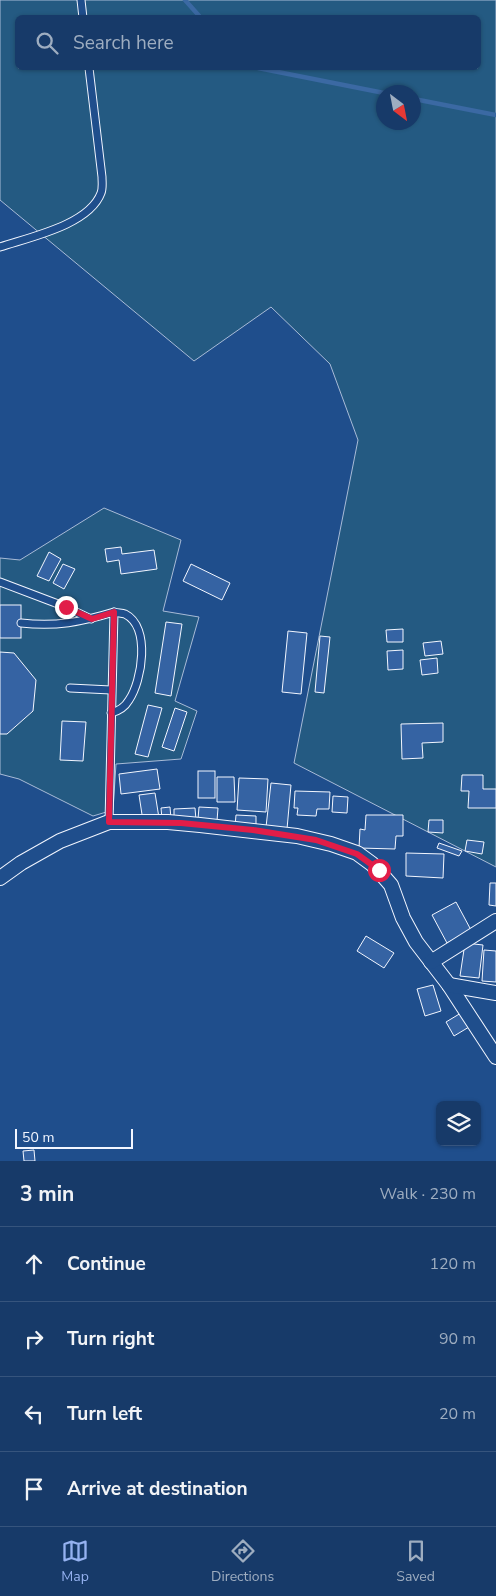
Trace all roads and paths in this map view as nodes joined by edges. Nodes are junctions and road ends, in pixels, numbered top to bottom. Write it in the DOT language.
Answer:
graph roads {
  1 [pos="81,0"];
  2 [pos="83,15"];
  3 [pos="88,70"];
  4 [pos="0,247"];
  5 [pos="0,582"];
  6 [pos="114,612"];
  7 [pos="92,619"];
  8 [pos="21,623"];
  9 [pos="70,688"];
  10 [pos="111,690"];
  11 [pos="111,713"];
  12 [pos="109,822"];
  13 [pos="0,878"];
  14 [pos="496,921"];
  15 [pos="431,962"];
  16 [pos="449,985"];
  17 [pos="496,993"];
  18 [pos="496,1057"];
  1 -- 2 [label="lane"];
  3 -- 4 [label="lane"];
  5 -- 7 [label="lane"];
  6 -- 7 [label="lane"];
  6 -- 10 [label="lane"];
  6 -- 11 [label="lane"];
  7 -- 8 [label="lane"];
  9 -- 10 [label="lane"];
  10 -- 11 [label="lane"];
  11 -- 12 [label="lane"];
  12 -- 13 [label="street"];
  12 -- 15 [label="street"];
  14 -- 15 [label="street"];
  15 -- 16 [label="street"];
  16 -- 17 [label="street"];
  16 -- 18 [label="street"];
}
